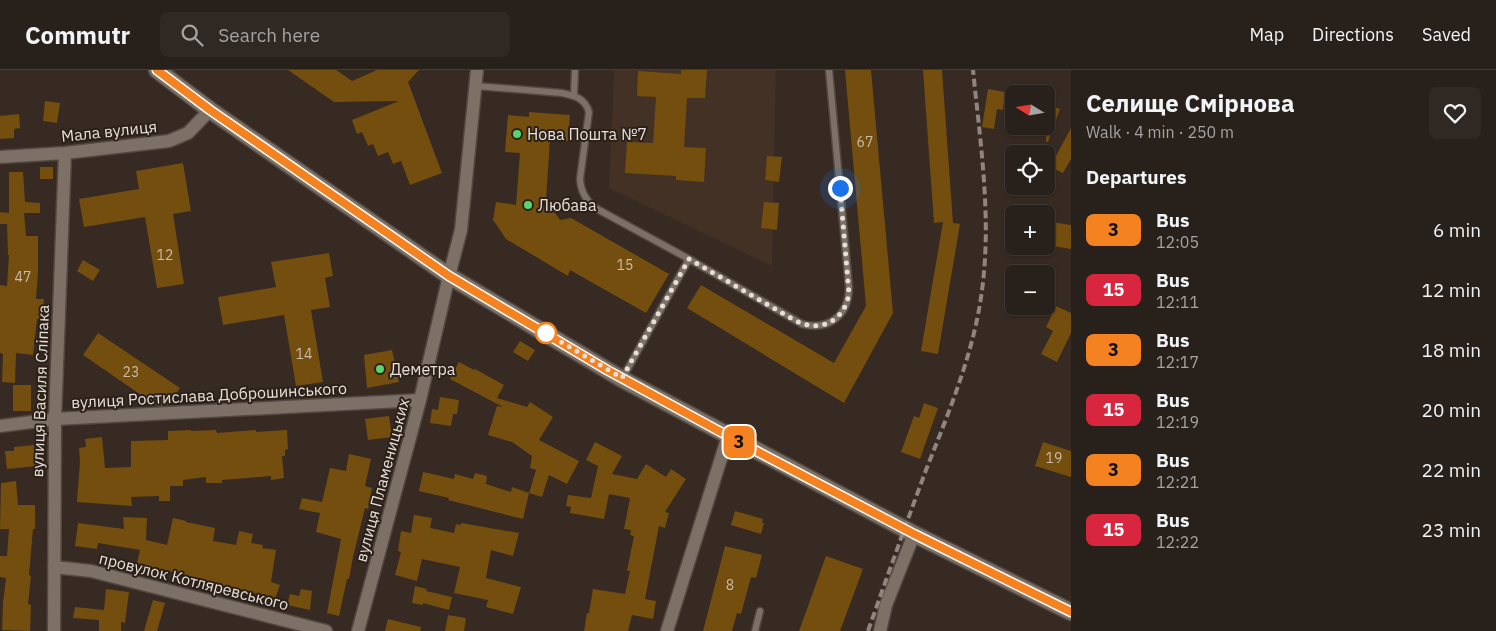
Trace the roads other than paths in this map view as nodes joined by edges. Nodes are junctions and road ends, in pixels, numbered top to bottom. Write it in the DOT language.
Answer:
graph roads {
  1 [pos="477,70"];
  2 [pos="575,70"];
  3 [pos="829,70"];
  4 [pos="166,74"];
  5 [pos="476,86"];
  6 [pos="574,95"];
  7 [pos="210,110"];
  8 [pos="65,153"];
  9 [pos="0,157"];
  10 [pos="689,259"];
  11 [pos="449,276"];
  12 [pos="622,378"];
  13 [pos="420,400"];
  14 [pos="55,419"];
  15 [pos="0,426"];
  16 [pos="728,436"];
  17 [pos="914,534"];
  18 [pos="54,567"];
  19 [pos="760,611"];
  20 [pos="1071,612"];
  21 [pos="54,631"];
  22 [pos="326,631"];
  23 [pos="358,631"];
  24 [pos="667,631"];
  25 [pos="754,631"];
  26 [pos="880,631"];
  1 -- 5 [label="street, вулиця Пламеницьких"];
  2 -- 6 [label="lane"];
  3 -- 10 [label="lane"];
  4 -- 7 [label="street"];
  5 -- 6 [label="lane"];
  5 -- 11 [label="street, вулиця Пламеницьких"];
  6 -- 10 [label="lane"];
  7 -- 8 [label="street, Мала вулиця"];
  7 -- 11 [label="street"];
  8 -- 9 [label="street, Мала вулиця"];
  8 -- 14 [label="street, вулиця Василя Сліпака"];
  10 -- 12 [label="lane"];
  11 -- 12 [label="street"];
  11 -- 13 [label="street, вулиця Пламеницьких"];
  12 -- 16 [label="street"];
  13 -- 14 [label="street, вулиця Ростислава Доброшинського"];
  13 -- 23 [label="street, вулиця Пламеницьких"];
  14 -- 15 [label="street, вулиця Ростислава Доброшинського"];
  14 -- 18 [label="street, вулиця Василя Сліпака"];
  16 -- 17 [label="street"];
  16 -- 24 [label="street"];
  17 -- 20 [label="street"];
  17 -- 26 [label="street"];
  18 -- 21 [label="street, вулиця Василя Сліпака"];
  18 -- 22 [label="street, провулок Котляревського"];
  19 -- 25 [label="lane"];
}
